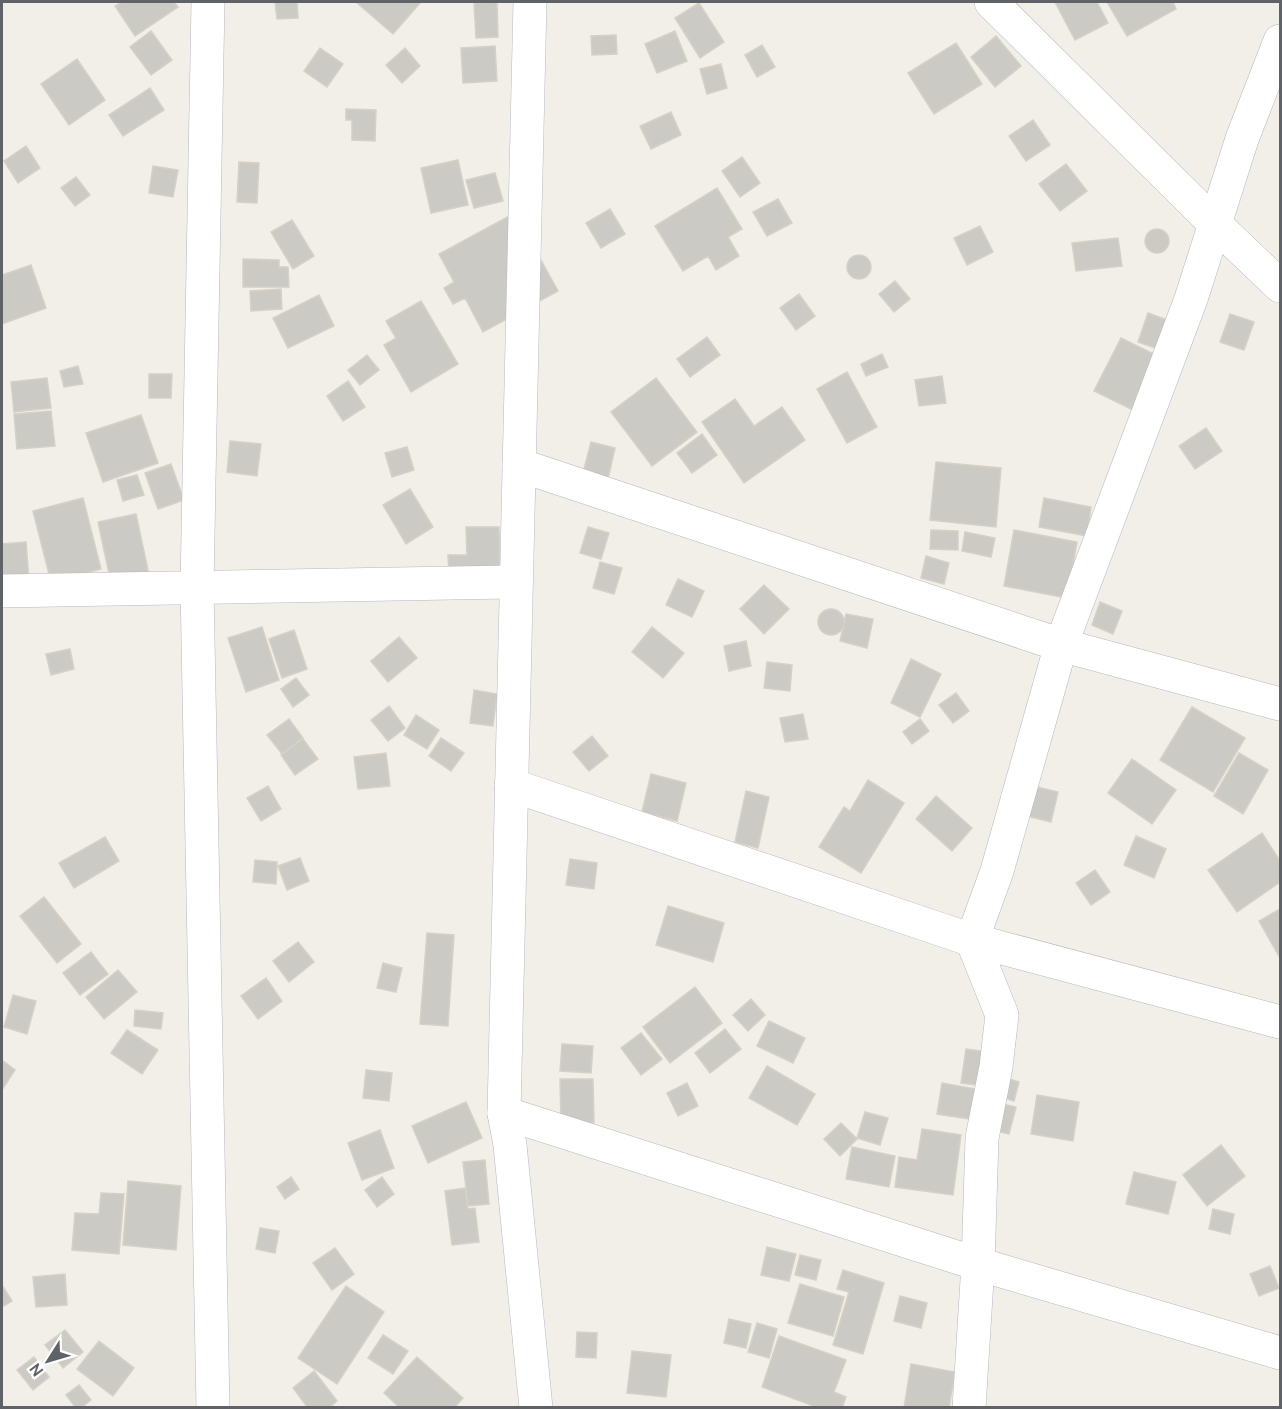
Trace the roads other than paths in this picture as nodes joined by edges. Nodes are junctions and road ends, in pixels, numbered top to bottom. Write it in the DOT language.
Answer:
graph roads {
  1 [pos="208,2"];
  2 [pos="530,2"];
  3 [pos="991,2"];
  4 [pos="1281,41"];
  5 [pos="1215,224"];
  6 [pos="1281,286"];
  7 [pos="519,465"];
  8 [pos="516,582"];
  9 [pos="198,588"];
  10 [pos="2,591"];
  11 [pos="1061,645"];
  12 [pos="1281,704"];
  13 [pos="512,785"];
  14 [pos="972,940"];
  15 [pos="1281,1022"];
  16 [pos="504,1113"];
  17 [pos="978,1264"];
  18 [pos="1281,1353"];
  19 [pos="213,1407"];
  20 [pos="536,1407"];
  21 [pos="969,1407"];
  1 -- 9 [label="street"];
  2 -- 7 [label="street"];
  3 -- 5 [label="street"];
  4 -- 5 [label="street"];
  5 -- 6 [label="street"];
  5 -- 11 [label="street"];
  7 -- 8 [label="street"];
  7 -- 11 [label="street"];
  8 -- 9 [label="street"];
  8 -- 13 [label="street"];
  9 -- 10 [label="street"];
  9 -- 19 [label="street"];
  11 -- 12 [label="street"];
  11 -- 14 [label="street"];
  13 -- 14 [label="street"];
  13 -- 16 [label="street"];
  14 -- 15 [label="street"];
  14 -- 17 [label="street"];
  16 -- 17 [label="street"];
  16 -- 20 [label="street"];
  17 -- 18 [label="street"];
  17 -- 21 [label="street"];
}
